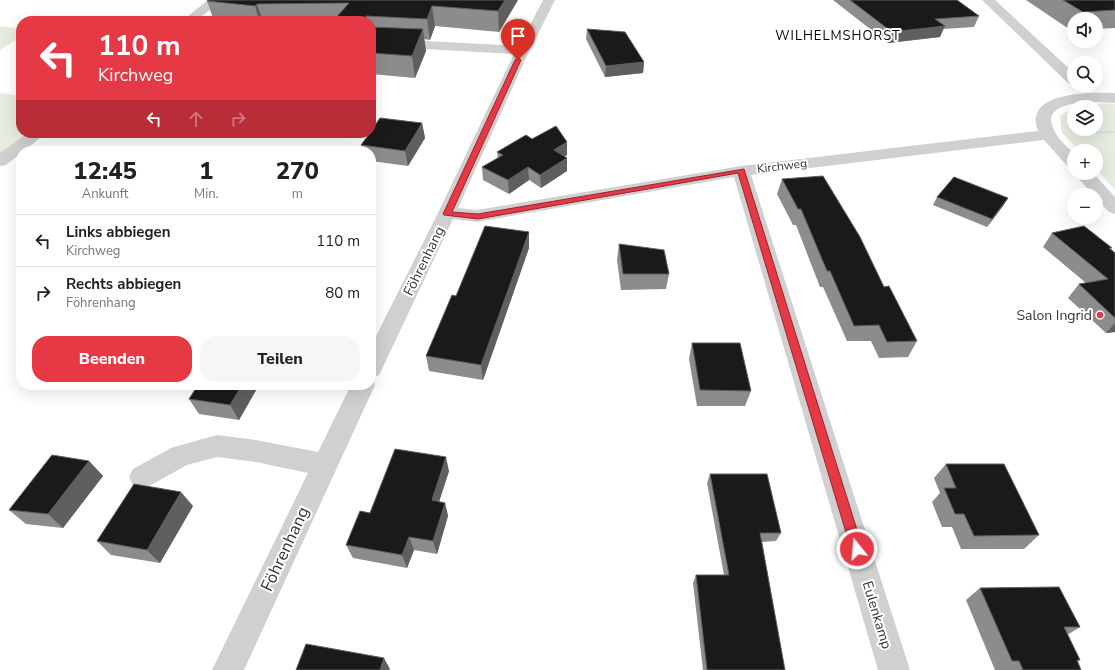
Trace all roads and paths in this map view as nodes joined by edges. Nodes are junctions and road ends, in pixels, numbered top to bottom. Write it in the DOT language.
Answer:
graph roads {
  1 [pos="216,0"];
  2 [pos="549,0"];
  3 [pos="988,0"];
  4 [pos="195,16"];
  5 [pos="376,42"];
  6 [pos="376,51"];
  7 [pos="521,55"];
  8 [pos="1067,74"];
  9 [pos="1086,92"];
  10 [pos="1091,97"];
  11 [pos="1115,98"];
  12 [pos="1115,132"];
  13 [pos="1048,135"];
  14 [pos="31,138"];
  15 [pos="20,146"];
  16 [pos="16,149"];
  17 [pos="1067,155"];
  18 [pos="0,161"];
  19 [pos="741,171"];
  20 [pos="1089,180"];
  21 [pos="1115,208"];
  22 [pos="447,214"];
  23 [pos="376,360"];
  24 [pos="362,390"];
  25 [pos="325,465"];
  26 [pos="142,477"];
  27 [pos="228,670"];
  28 [pos="894,670"];
  1 -- 4 [label="street"];
  2 -- 7 [label="street, Föhrenhang"];
  3 -- 8 [label="street"];
  5 -- 7 [label="street"];
  6 -- 7 [label="street"];
  7 -- 22 [label="street, Föhrenhang"];
  9 -- 10 [label="street"];
  10 -- 11 [label="street"];
  10 -- 13 [label="street"];
  12 -- 13 [label="path"];
  13 -- 17 [label="street"];
  13 -- 19 [label="street, Kirchweg"];
  14 -- 15 [label="street"];
  16 -- 18 [label="street"];
  19 -- 22 [label="street, Kirchweg"];
  19 -- 28 [label="street, Eulenkamp"];
  20 -- 21 [label="street"];
  22 -- 23 [label="street, Föhrenhang"];
  24 -- 25 [label="street, Föhrenhang"];
  25 -- 26 [label="street"];
  25 -- 27 [label="street, Föhrenhang"];
}
